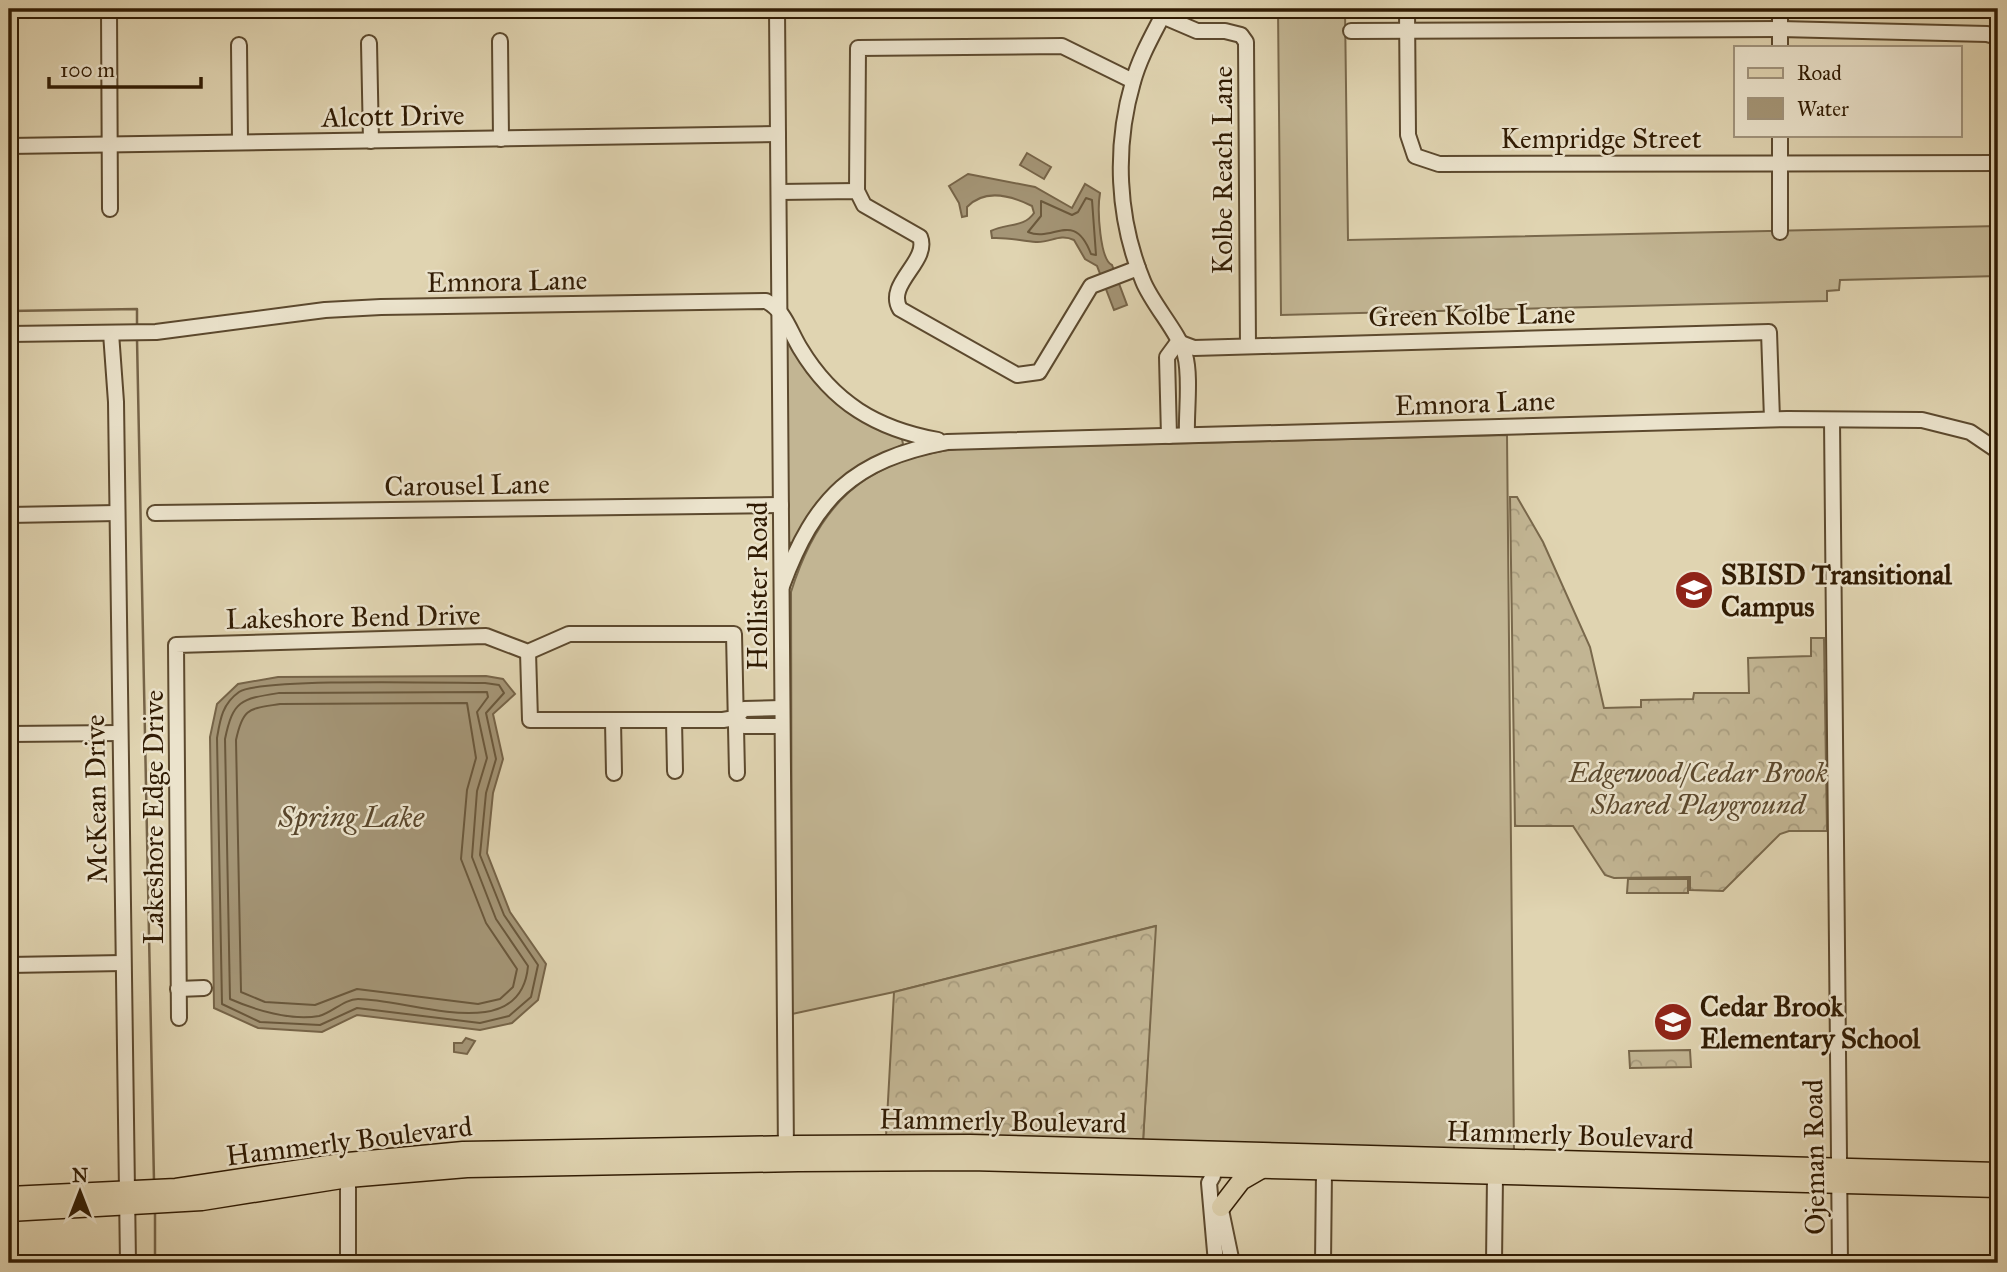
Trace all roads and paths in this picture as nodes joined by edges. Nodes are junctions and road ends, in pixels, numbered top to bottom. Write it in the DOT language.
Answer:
graph roads {
  1 [pos="109,9"];
  2 [pos="777,9"];
  3 [pos="1407,9"];
  4 [pos="1780,9"];
  5 [pos="1164,12"];
  6 [pos="1780,29"];
  7 [pos="1351,31"];
  8 [pos="1409,32"];
  9 [pos="1998,37"];
  10 [pos="500,41"];
  11 [pos="369,43"];
  12 [pos="239,44"];
  13 [pos="1780,46"];
  14 [pos="1133,81"];
  15 [pos="778,134"];
  16 [pos="1780,136"];
  17 [pos="501,139"];
  18 [pos="240,141"];
  19 [pos="371,141"];
  20 [pos="109,144"];
  21 [pos="9,146"];
  22 [pos="1780,162"];
  23 [pos="1998,163"];
  24 [pos="857,191"];
  25 [pos="785,192"];
  26 [pos="110,209"];
  27 [pos="1780,232"];
  28 [pos="1132,270"];
  29 [pos="779,308"];
  30 [pos="111,333"];
  31 [pos="9,334"];
  32 [pos="1178,342"];
  33 [pos="1248,346"];
  34 [pos="1772,419"];
  35 [pos="1832,420"];
  36 [pos="1187,435"];
  37 [pos="1169,436"];
  38 [pos="947,442"];
  39 [pos="1998,451"];
  40 [pos="781,505"];
  41 [pos="117,513"];
  42 [pos="155,513"];
  43 [pos="9,515"];
  44 [pos="782,586"];
  45 [pos="176,645"];
  46 [pos="528,652"];
  47 [pos="782,708"];
  48 [pos="735,718"];
  49 [pos="674,720"];
  50 [pos="613,721"];
  51 [pos="782,726"];
  52 [pos="120,733"];
  53 [pos="9,734"];
  54 [pos="675,771"];
  55 [pos="614,773"];
  56 [pos="737,773"];
  57 [pos="123,963"];
  58 [pos="9,965"];
  59 [pos="204,988"];
  60 [pos="178,989"];
  61 [pos="179,1018"];
  62 [pos="786,1154"];
  63 [pos="1213,1165"];
  64 [pos="1433,1166"];
  65 [pos="1263,1169"];
  66 [pos="348,1170"];
  67 [pos="1324,1171"];
  68 [pos="1632,1171"];
  69 [pos="1998,1172"];
  70 [pos="1495,1176"];
  71 [pos="1840,1177"];
  72 [pos="1998,1188"];
  73 [pos="9,1196"];
  74 [pos="132,1198"];
  75 [pos="1221,1207"];
  76 [pos="9,1212"];
  77 [pos="128,1263"];
  78 [pos="348,1263"];
  79 [pos="1216,1263"];
  80 [pos="1232,1263"];
  81 [pos="1324,1263"];
  82 [pos="1494,1263"];
  83 [pos="1840,1263"];
  1 -- 20 [label="street"];
  2 -- 15 [label="street, Hollister Road"];
  3 -- 8 [label="street"];
  4 -- 6 [label="street"];
  5 -- 14 [label="street"];
  5 -- 33 [label="street, Kolbe Reach Lane"];
  6 -- 8 [label="street"];
  6 -- 9 [label="street"];
  6 -- 13 [label="street"];
  7 -- 8 [label="street"];
  8 -- 22 [label="street, Kempridge Street"];
  10 -- 17 [label="street"];
  11 -- 19 [label="street"];
  12 -- 18 [label="street"];
  14 -- 24 [label="street"];
  14 -- 28 [label="street"];
  15 -- 17 [label="street, Alcott Drive"];
  15 -- 25 [label="street, Hollister Road"];
  16 -- 22 [label="street"];
  17 -- 19 [label="street, Alcott Drive"];
  18 -- 19 [label="street, Alcott Drive"];
  18 -- 20 [label="street, Alcott Drive"];
  20 -- 21 [label="street, Alcott Drive"];
  20 -- 26 [label="street"];
  22 -- 23 [label="street, Kempridge Street"];
  22 -- 27 [label="street"];
  24 -- 25 [label="street"];
  24 -- 28 [label="street"];
  25 -- 29 [label="street, Hollister Road"];
  28 -- 32 [label="street"];
  29 -- 30 [label="street, Emnora Lane"];
  29 -- 38 [label="street, Emnora Lane"];
  29 -- 40 [label="street, Hollister Road"];
  30 -- 31 [label="street, Emnora Lane"];
  30 -- 41 [label="street, McKean Drive"];
  32 -- 33 [label="street, Green Kolbe Lane"];
  32 -- 36 [label="street"];
  32 -- 37 [label="street"];
  33 -- 34 [label="street, Green Kolbe Lane"];
  34 -- 35 [label="street, Emnora Lane"];
  34 -- 36 [label="street, Emnora Lane"];
  35 -- 39 [label="street, Emnora Lane"];
  35 -- 71 [label="street, Ojeman Road"];
  36 -- 37 [label="street, Emnora Lane"];
  37 -- 38 [label="street, Emnora Lane"];
  38 -- 44 [label="street, Emnora Lane"];
  40 -- 42 [label="street, Carousel Lane"];
  40 -- 44 [label="street, Hollister Road"];
  41 -- 43 [label="street"];
  41 -- 52 [label="street, McKean Drive"];
  44 -- 47 [label="street, Hollister Road"];
  45 -- 46 [label="street, Lakeshore Bend Drive"];
  45 -- 60 [label="street, Lakeshore Edge Drive"];
  46 -- 48 [label="street"];
  46 -- 50 [label="street"];
  47 -- 48 [label="street"];
  47 -- 51 [label="street, Hollister Road"];
  48 -- 49 [label="street"];
  48 -- 51 [label="street"];
  48 -- 56 [label="street"];
  49 -- 50 [label="street"];
  49 -- 54 [label="street"];
  50 -- 55 [label="street"];
  51 -- 62 [label="street, Hollister Road"];
  52 -- 53 [label="street"];
  52 -- 57 [label="street, McKean Drive"];
  57 -- 58 [label="street"];
  57 -- 74 [label="street, McKean Drive"];
  59 -- 60 [label="street"];
  60 -- 61 [label="street, Lakeshore Edge Drive"];
  62 -- 63 [label="main road, Hammerly Boulevard"];
  62 -- 66 [label="main road, Hammerly Boulevard"];
  63 -- 64 [label="main road, Hammerly Boulevard"];
  63 -- 65 [label="main road, Hammerly Boulevard"];
  63 -- 75 [label="street"];
  63 -- 79 [label="street"];
  64 -- 67 [label="main road, Hammerly Boulevard"];
  64 -- 68 [label="main road, Hammerly Boulevard"];
  64 -- 70 [label="main road, Hammerly Boulevard"];
  65 -- 67 [label="main road, Hammerly Boulevard"];
  65 -- 75 [label="main road"];
  66 -- 74 [label="main road, Hammerly Boulevard"];
  66 -- 78 [label="street"];
  67 -- 81 [label="street"];
  68 -- 70 [label="main road, Hammerly Boulevard"];
  68 -- 71 [label="main road, Hammerly Boulevard"];
  69 -- 71 [label="main road, Hammerly Boulevard"];
  70 -- 82 [label="street"];
  71 -- 72 [label="main road, Hammerly Boulevard"];
  71 -- 83 [label="street, Ojeman Road"];
  73 -- 74 [label="main road, Hammerly Boulevard"];
  74 -- 76 [label="main road, Hammerly Boulevard"];
  74 -- 77 [label="street, McKean Drive"];
  75 -- 80 [label="street"];
}
